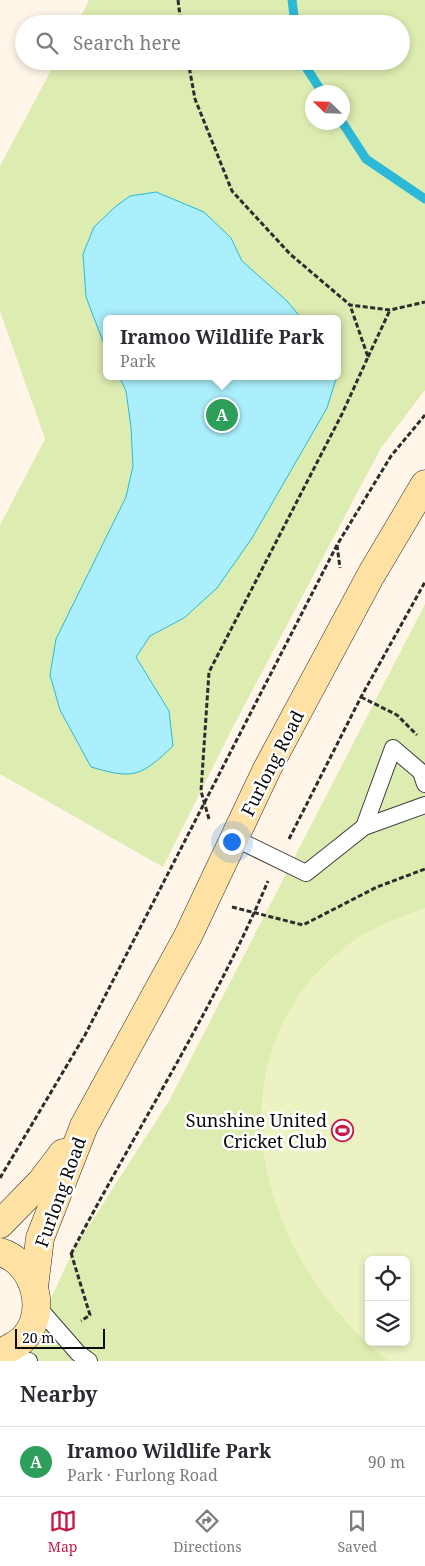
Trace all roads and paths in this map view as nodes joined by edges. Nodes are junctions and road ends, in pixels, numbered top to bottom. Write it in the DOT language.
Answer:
graph roads {
  1 [pos="178,0"];
  2 [pos="180,15"];
  3 [pos="190,70"];
  4 [pos="425,302"];
  5 [pos="350,305"];
  6 [pos="390,310"];
  7 [pos="368,357"];
  8 [pos="425,415"];
  9 [pos="425,484"];
  10 [pos="425,582"];
  11 [pos="361,696"];
  12 [pos="418,735"];
  13 [pos="425,784"];
  14 [pos="205,803"];
  15 [pos="425,805"];
  16 [pos="364,827"];
  17 [pos="234,838"];
  18 [pos="279,860"];
  19 [pos="425,869"];
  20 [pos="205,900"];
  21 [pos="255,913"];
  22 [pos="84,1126"];
  23 [pos="0,1178"];
  24 [pos="0,1224"];
  25 [pos="0,1252"];
  26 [pos="71,1254"];
  27 [pos="35,1296"];
  28 [pos="0,1355"];
  29 [pos="29,1361"];
  30 [pos="89,1361"];
  1 -- 2 [label="path"];
  3 -- 5 [label="path"];
  4 -- 6 [label="path"];
  5 -- 6 [label="path"];
  5 -- 7 [label="path"];
  6 -- 7 [label="path"];
  7 -- 14 [label="path"];
  8 -- 14 [label="path"];
  9 -- 17 [label="main road, Furlong Road"];
  10 -- 11 [label="path"];
  11 -- 12 [label="path"];
  11 -- 18 [label="path"];
  13 -- 16 [label="lane"];
  14 -- 17 [label="path"];
  14 -- 23 [label="path"];
  15 -- 16 [label="lane"];
  16 -- 18 [label="lane"];
  17 -- 18 [label="lane"];
  17 -- 20 [label="main road, Furlong Road"];
  18 -- 21 [label="path"];
  19 -- 21 [label="path"];
  20 -- 21 [label="path"];
  20 -- 22 [label="main road, Furlong Road"];
  21 -- 26 [label="path"];
  22 -- 24 [label="main road, Furlong Road"];
  22 -- 27 [label="main road, Furlong Road"];
  25 -- 27 [label="main road"];
  27 -- 28 [label="main road, Furlong Road"];
  27 -- 30 [label="lane"];
  28 -- 29 [label="lane"];
}
